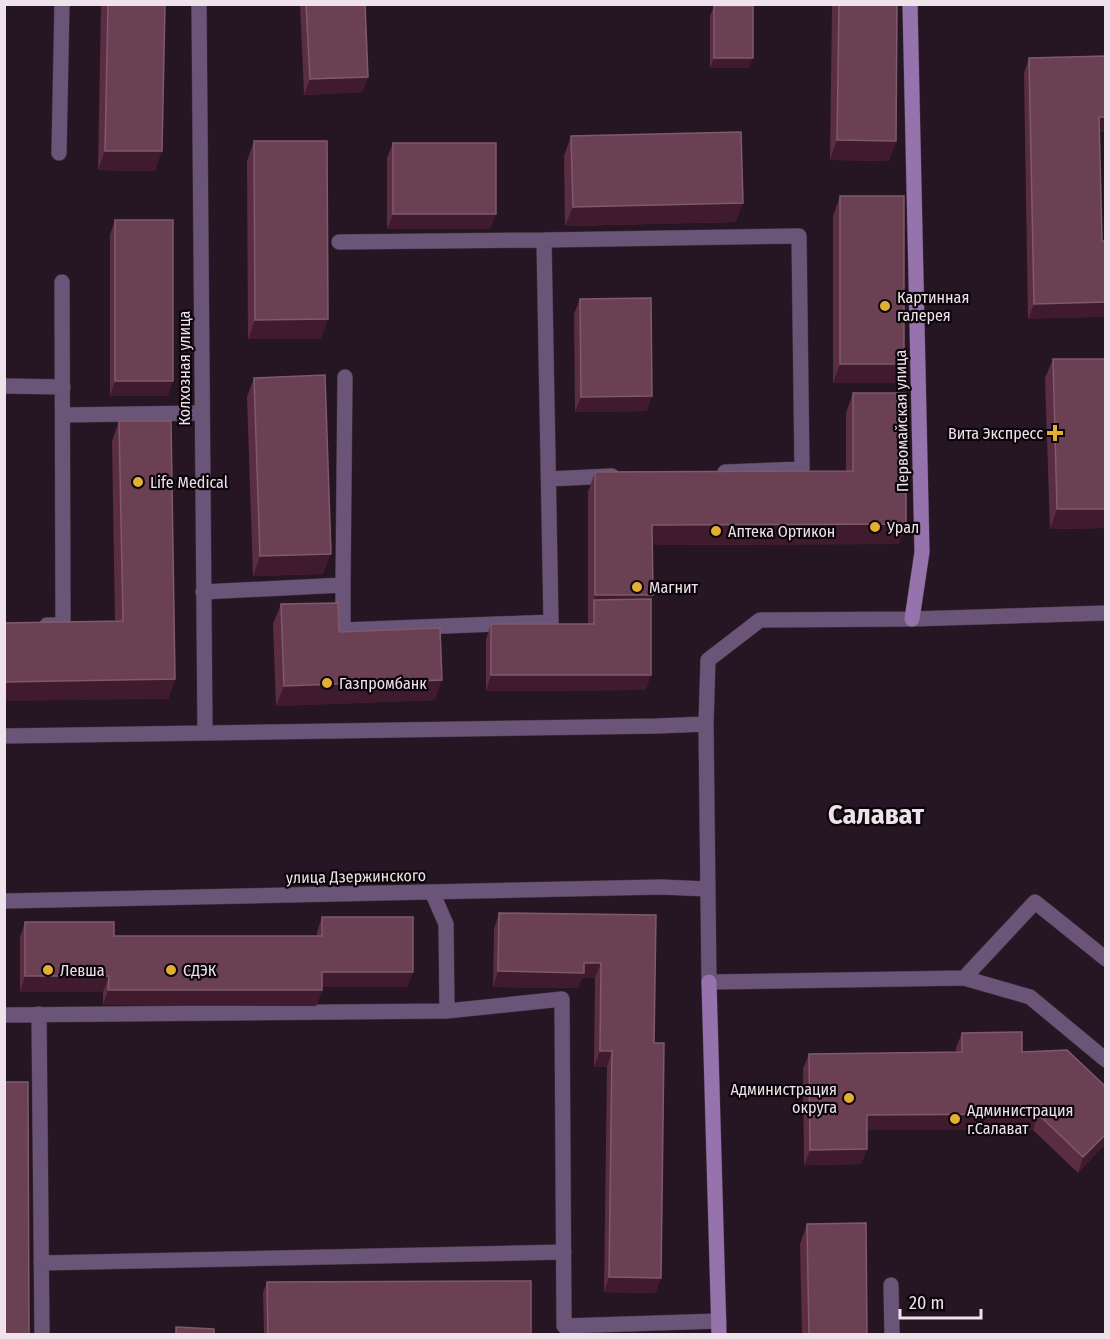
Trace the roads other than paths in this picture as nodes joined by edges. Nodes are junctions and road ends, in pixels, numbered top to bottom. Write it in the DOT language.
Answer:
graph roads {
  1 [pos="62,4"];
  2 [pos="199,4"];
  3 [pos="910,4"];
  4 [pos="59,153"];
  5 [pos="544,240"];
  6 [pos="339,242"];
  7 [pos="62,282"];
  8 [pos="345,377"];
  9 [pos="4,386"];
  10 [pos="63,387"];
  11 [pos="202,413"];
  12 [pos="63,416"];
  13 [pos="710,473"];
  14 [pos="629,476"];
  15 [pos="548,479"];
  16 [pos="343,585"];
  17 [pos="203,592"];
  18 [pos="1106,613"];
  19 [pos="912,619"];
  20 [pos="28,625"];
  21 [pos="706,724"];
  22 [pos="205,732"];
  23 [pos="4,736"];
  24 [pos="708,889"];
  25 [pos="432,892"];
  26 [pos="4,901"];
  27 [pos="1106,960"];
  28 [pos="964,978"];
  29 [pos="709,982"];
  30 [pos="447,1011"];
  31 [pos="39,1014"];
  32 [pos="4,1015"];
  33 [pos="1106,1060"];
  34 [pos="564,1252"];
  35 [pos="41,1263"];
  36 [pos="891,1285"];
  37 [pos="719,1328"];
  38 [pos="564,1330"];
  39 [pos="42,1335"];
  40 [pos="892,1335"];
  1 -- 4 [label="street"];
  2 -- 11 [label="street, Колхозная улица"];
  3 -- 19 [label="street, Первомайская улица"];
  5 -- 6 [label="street"];
  5 -- 13 [label="street"];
  5 -- 15 [label="street"];
  7 -- 10 [label="street"];
  8 -- 16 [label="street"];
  9 -- 10 [label="street"];
  10 -- 12 [label="street"];
  11 -- 12 [label="street"];
  11 -- 17 [label="street, Колхозная улица"];
  12 -- 20 [label="street"];
  14 -- 15 [label="street"];
  15 -- 16 [label="street"];
  16 -- 17 [label="street"];
  17 -- 22 [label="street, Колхозная улица"];
  18 -- 19 [label="street"];
  19 -- 21 [label="street"];
  21 -- 22 [label="street"];
  21 -- 24 [label="street"];
  22 -- 23 [label="street"];
  24 -- 25 [label="street, улица Дзержинского"];
  24 -- 29 [label="street"];
  25 -- 26 [label="street, улица Дзержинского"];
  25 -- 30 [label="street"];
  27 -- 28 [label="street"];
  28 -- 29 [label="street"];
  28 -- 33 [label="street"];
  29 -- 37 [label="street"];
  30 -- 31 [label="street"];
  30 -- 34 [label="street"];
  31 -- 32 [label="street"];
  31 -- 35 [label="street"];
  34 -- 35 [label="street"];
  34 -- 38 [label="street"];
  35 -- 39 [label="street"];
  36 -- 40 [label="street"];
  37 -- 38 [label="street"];
}
